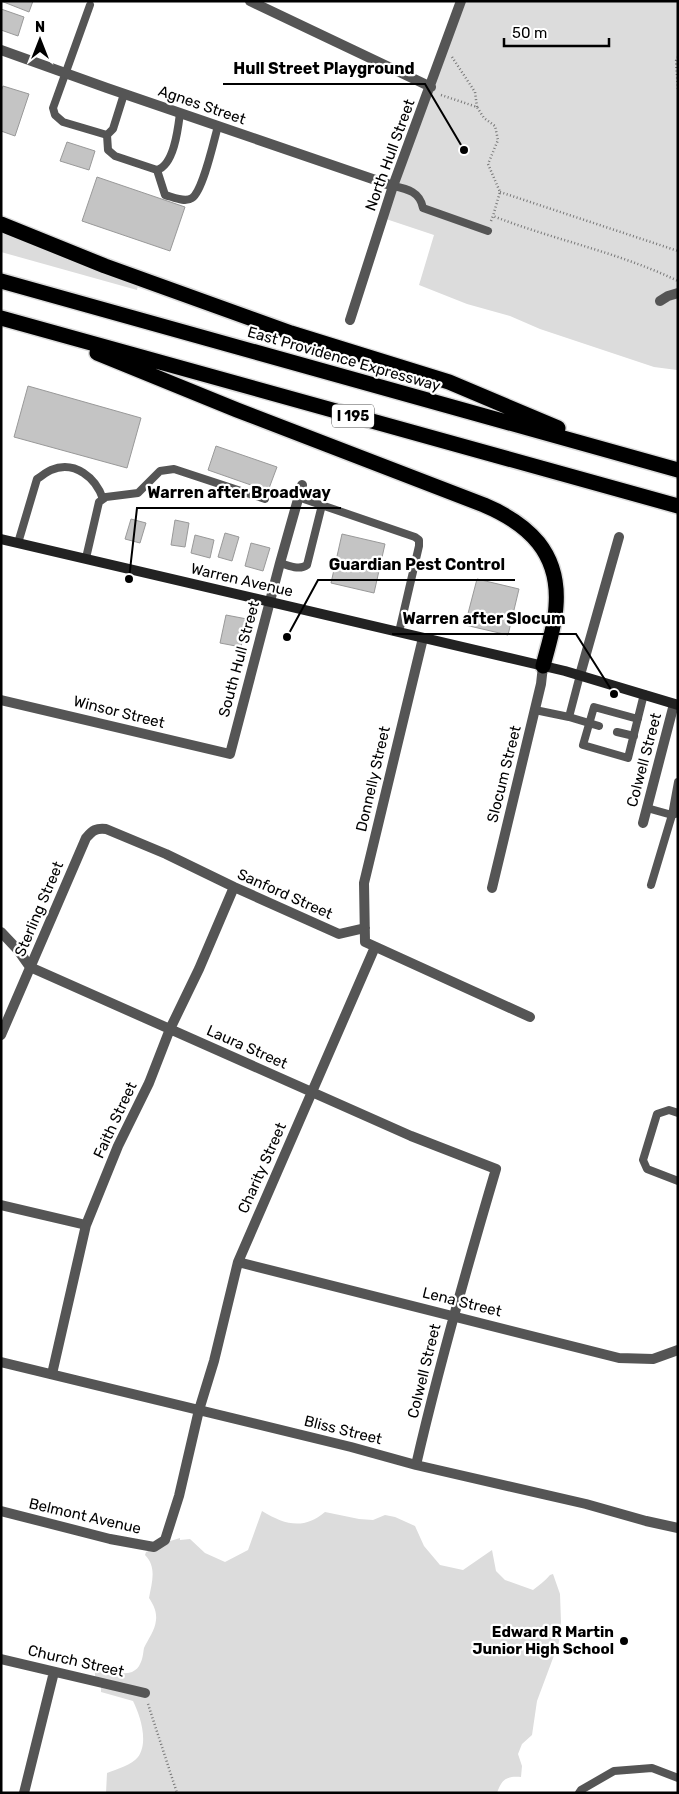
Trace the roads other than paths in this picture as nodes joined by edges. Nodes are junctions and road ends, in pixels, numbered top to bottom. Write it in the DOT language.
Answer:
graph roads {
  1 [pos="250,1"];
  2 [pos="460,1"];
  3 [pos="90,5"];
  4 [pos="1,50"];
  5 [pos="65,73"];
  6 [pos="430,89"];
  7 [pos="124,94"];
  8 [pos="180,113"];
  9 [pos="218,126"];
  10 [pos="107,134"];
  11 [pos="157,170"];
  12 [pos="393,186"];
  13 [pos="1,224"];
  14 [pos="488,230"];
  15 [pos="1,281"];
  16 [pos="678,293"];
  17 [pos="660,301"];
  18 [pos="1,318"];
  19 [pos="350,320"];
  20 [pos="28,326"];
  21 [pos="614,452"];
  22 [pos="678,470"];
  23 [pos="302,485"];
  24 [pos="298,497"];
  25 [pos="103,499"];
  26 [pos="265,499"];
  27 [pos="322,505"];
  28 [pos="678,506"];
  29 [pos="619,537"];
  30 [pos="1,539"];
  31 [pos="18,543"];
  32 [pos="86,558"];
  33 [pos="280,563"];
  34 [pos="270,602"];
  35 [pos="399,632"];
  36 [pos="423,638"];
  37 [pos="543,666"];
  38 [pos="580,675"];
  39 [pos="644,694"];
  40 [pos="1,700"];
  41 [pos="676,704"];
  42 [pos="535,710"];
  43 [pos="569,717"];
  44 [pos="638,719"];
  45 [pos="589,724"];
  46 [pos="599,726"];
  47 [pos="617,732"];
  48 [pos="634,736"];
  49 [pos="230,754"];
  50 [pos="678,782"];
  51 [pos="676,802"];
  52 [pos="647,808"];
  53 [pos="675,814"];
  54 [pos="643,823"];
  55 [pos="98,828"];
  56 [pos="651,885"];
  57 [pos="234,888"];
  58 [pos="492,888"];
  59 [pos="365,928"];
  60 [pos="1,932"];
  61 [pos="375,947"];
  62 [pos="30,967"];
  63 [pos="530,1017"];
  64 [pos="170,1029"];
  65 [pos="1,1035"];
  66 [pos="312,1093"];
  67 [pos="678,1113"];
  68 [pos="496,1169"];
  69 [pos="678,1181"];
  70 [pos="1,1205"];
  71 [pos="86,1225"];
  72 [pos="238,1262"];
  73 [pos="453,1316"];
  74 [pos="678,1350"];
  75 [pos="1,1362"];
  76 [pos="52,1374"];
  77 [pos="199,1410"];
  78 [pos="416,1465"];
  79 [pos="1,1511"];
  80 [pos="678,1528"];
  81 [pos="161,1541"];
  82 [pos="1,1659"];
  83 [pos="54,1672"];
  84 [pos="145,1692"];
  85 [pos="678,1778"];
  86 [pos="24,1793"];
  87 [pos="579,1793"];
  1 -- 6 [label="street"];
  2 -- 6 [label="street, North Hull Street"];
  3 -- 5 [label="lane"];
  4 -- 5 [label="street, Agnes Street"];
  5 -- 7 [label="street, Agnes Street"];
  5 -- 10 [label="lane"];
  6 -- 12 [label="street, North Hull Street"];
  7 -- 8 [label="street, Agnes Street"];
  7 -- 10 [label="lane"];
  8 -- 9 [label="street, Agnes Street"];
  8 -- 11 [label="lane"];
  9 -- 11 [label="lane"];
  9 -- 12 [label="street, Agnes Street"];
  10 -- 11 [label="lane"];
  12 -- 14 [label="lane"];
  12 -- 19 [label="street, North Hull Street"];
  13 -- 21 [label="highway"];
  15 -- 21 [label="highway, East Providence Expressway / I 195"];
  16 -- 17 [label="street"];
  18 -- 20 [label="highway, I 195"];
  20 -- 28 [label="highway, I 195"];
  20 -- 37 [label="highway"];
  21 -- 22 [label="highway, East Providence Expressway / I 195"];
  23 -- 24 [label="street, South Hull Street"];
  24 -- 27 [label="lane"];
  24 -- 33 [label="street, South Hull Street"];
  25 -- 26 [label="lane"];
  25 -- 31 [label="lane"];
  25 -- 32 [label="lane"];
  27 -- 33 [label="lane"];
  27 -- 35 [label="lane"];
  29 -- 38 [label="street"];
  30 -- 31 [label="main road, Warren Avenue"];
  31 -- 32 [label="main road, Warren Avenue"];
  32 -- 34 [label="main road, Warren Avenue"];
  33 -- 34 [label="street, South Hull Street"];
  34 -- 35 [label="main road, Warren Avenue"];
  34 -- 49 [label="street, South Hull Street"];
  35 -- 36 [label="main road, Warren Avenue"];
  36 -- 37 [label="main road, Warren Avenue"];
  36 -- 59 [label="street, Donnelly Street"];
  37 -- 38 [label="main road, Warren Avenue"];
  37 -- 42 [label="street, Slocum Street"];
  38 -- 39 [label="main road, Warren Avenue"];
  38 -- 43 [label="lane"];
  39 -- 41 [label="main road, Warren Avenue"];
  39 -- 44 [label="lane"];
  40 -- 49 [label="street, Winsor Street"];
  41 -- 52 [label="street, Colwell Street"];
  42 -- 43 [label="lane"];
  42 -- 58 [label="street, Slocum Street"];
  43 -- 45 [label="lane"];
  44 -- 45 [label="lane"];
  44 -- 48 [label="lane"];
  45 -- 46 [label="lane"];
  45 -- 48 [label="lane"];
  47 -- 48 [label="lane"];
  50 -- 51 [label="lane"];
  51 -- 53 [label="lane"];
  52 -- 53 [label="lane"];
  52 -- 54 [label="street, Colwell Street"];
  53 -- 56 [label="lane"];
  55 -- 57 [label="street, Sanford Street"];
  55 -- 62 [label="street, Sterling Street"];
  57 -- 59 [label="street, Sanford Street"];
  57 -- 64 [label="street, Faith Street"];
  59 -- 61 [label="street"];
  60 -- 62 [label="street, Laura Street"];
  61 -- 63 [label="street"];
  61 -- 66 [label="street, Charity Street"];
  62 -- 64 [label="street, Laura Street"];
  62 -- 65 [label="street, Sterling Street"];
  64 -- 66 [label="street, Laura Street"];
  64 -- 71 [label="street, Faith Street"];
  66 -- 68 [label="street, Laura Street"];
  66 -- 72 [label="street, Charity Street"];
  67 -- 69 [label="lane"];
  68 -- 73 [label="street, Colwell Street"];
  70 -- 71 [label="street"];
  71 -- 76 [label="street, Faith Street"];
  72 -- 73 [label="street, Lena Street"];
  72 -- 77 [label="street, Charity Street"];
  73 -- 74 [label="street, Lena Street"];
  73 -- 78 [label="street, Colwell Street"];
  75 -- 76 [label="street, Bliss Street"];
  76 -- 77 [label="street, Bliss Street"];
  77 -- 78 [label="street, Bliss Street"];
  77 -- 81 [label="street, Charity Street"];
  78 -- 80 [label="street, Bliss Street"];
  79 -- 81 [label="street, Belmont Avenue"];
  82 -- 83 [label="street, Church Street"];
  83 -- 84 [label="street, Church Street"];
  83 -- 86 [label="street"];
  85 -- 87 [label="lane"];
}
